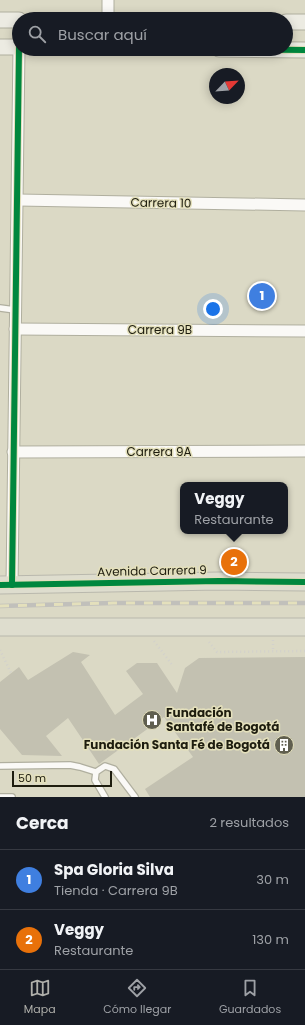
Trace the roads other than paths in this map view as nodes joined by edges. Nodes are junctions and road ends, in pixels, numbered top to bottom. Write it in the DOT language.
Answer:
graph roads {
  1 [pos="108,0"];
  2 [pos="108,12"];
  3 [pos="0,20"];
  4 [pos="12,20"];
  5 [pos="293,22"];
  6 [pos="305,22"];
  7 [pos="0,47"];
  8 [pos="12,48"];
  9 [pos="293,50"];
  10 [pos="305,50"];
  11 [pos="19,56"];
  12 [pos="18,200"];
  13 [pos="305,205"];
  14 [pos="0,308"];
  15 [pos="15,310"];
  16 [pos="15,329"];
  17 [pos="305,331"];
  18 [pos="305,451"];
  19 [pos="13,452"];
  20 [pos="305,582"];
  21 [pos="6,585"];
  22 [pos="0,627"];
  23 [pos="305,627"];
  24 [pos="0,766"];
  25 [pos="96,772"];
  26 [pos="0,797"];
  27 [pos="12,797"];
  28 [pos="105,797"];
  29 [pos="135,797"];
  1 -- 2 [label="street"];
  3 -- 4 [label="main road"];
  5 -- 6 [label="main road"];
  7 -- 8 [label="main road"];
  9 -- 10 [label="main road"];
  11 -- 12 [label="street"];
  12 -- 13 [label="street, Carrera 10"];
  12 -- 15 [label="street"];
  14 -- 15 [label="lane"];
  15 -- 16 [label="street"];
  16 -- 17 [label="street, Carrera 9B"];
  16 -- 19 [label="street"];
  18 -- 19 [label="street, Carrera 9A"];
  19 -- 21 [label="street"];
  20 -- 21 [label="main road, Avenida Carrera 9"];
  22 -- 23 [label="main road"];
  24 -- 25 [label="lane"];
  25 -- 28 [label="lane"];
  25 -- 29 [label="lane"];
  26 -- 27 [label="lane"];
}
